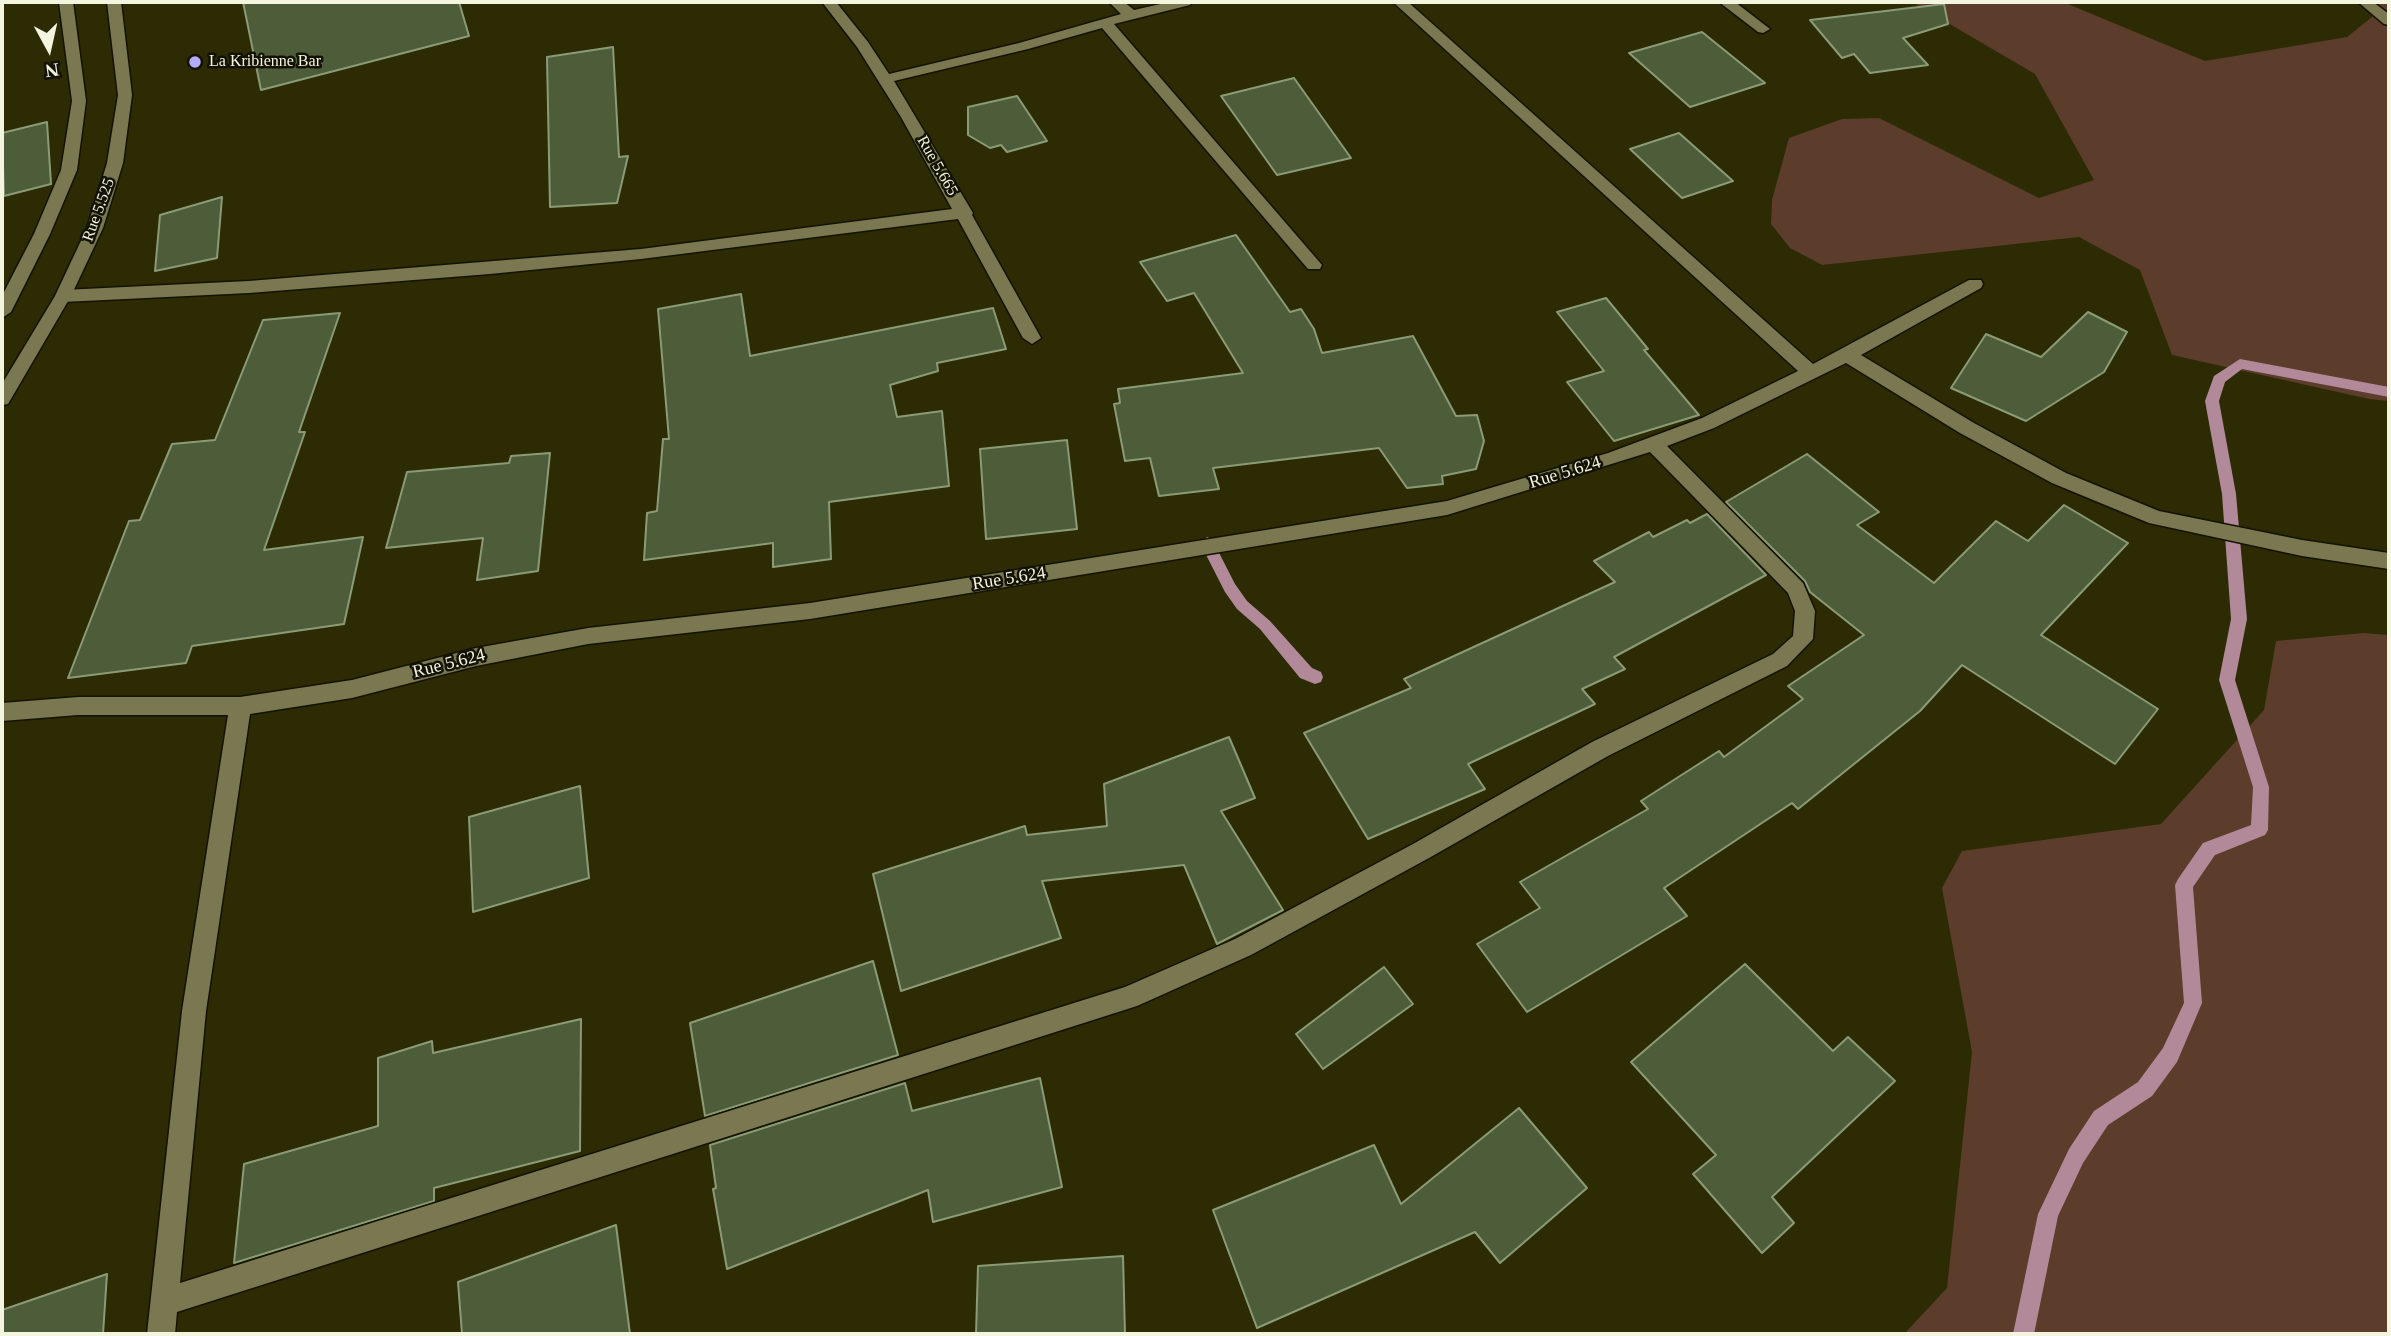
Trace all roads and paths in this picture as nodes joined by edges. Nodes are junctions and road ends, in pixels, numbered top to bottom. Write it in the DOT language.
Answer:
graph roads {
  1 [pos="66,2"];
  2 [pos="114,2"];
  3 [pos="829,2"];
  4 [pos="1116,2"];
  5 [pos="1185,2"];
  6 [pos="1400,2"];
  7 [pos="1727,2"];
  8 [pos="2365,2"];
  9 [pos="1131,15"];
  10 [pos="2389,21"];
  11 [pos="1105,22"];
  12 [pos="1763,29"];
  13 [pos="885,79"];
  14 [pos="965,214"];
  15 [pos="1314,265"];
  16 [pos="1975,284"];
  17 [pos="63,296"];
  18 [pos="5,304"];
  19 [pos="1032,338"];
  20 [pos="1847,355"];
  21 [pos="1811,373"];
  22 [pos="2,399"];
  23 [pos="1653,443"];
  24 [pos="2389,561"];
  25 [pos="240,706"];
  26 [pos="2,712"];
  27 [pos="164,1302"];
  28 [pos="161,1334"];
  1 -- 18 [label="street"];
  2 -- 17 [label="street, Rue 5.525"];
  3 -- 13 [label="street, Rue 5.665"];
  4 -- 9 [label="street"];
  5 -- 9 [label="street"];
  6 -- 21 [label="street"];
  7 -- 12 [label="street"];
  8 -- 10 [label="street"];
  9 -- 11 [label="street"];
  11 -- 13 [label="street"];
  11 -- 15 [label="street"];
  13 -- 14 [label="street, Rue 5.665"];
  14 -- 17 [label="street"];
  14 -- 19 [label="street, Rue 5.665"];
  16 -- 20 [label="street, Rue 5.624"];
  17 -- 22 [label="street, Rue 5.525"];
  20 -- 21 [label="street, Rue 5.624"];
  20 -- 24 [label="street"];
  21 -- 23 [label="street, Rue 5.624"];
  23 -- 25 [label="street, Rue 5.624"];
  23 -- 27 [label="street"];
  25 -- 26 [label="street, Rue 5.624"];
  25 -- 27 [label="street"];
  27 -- 28 [label="street"];
}
